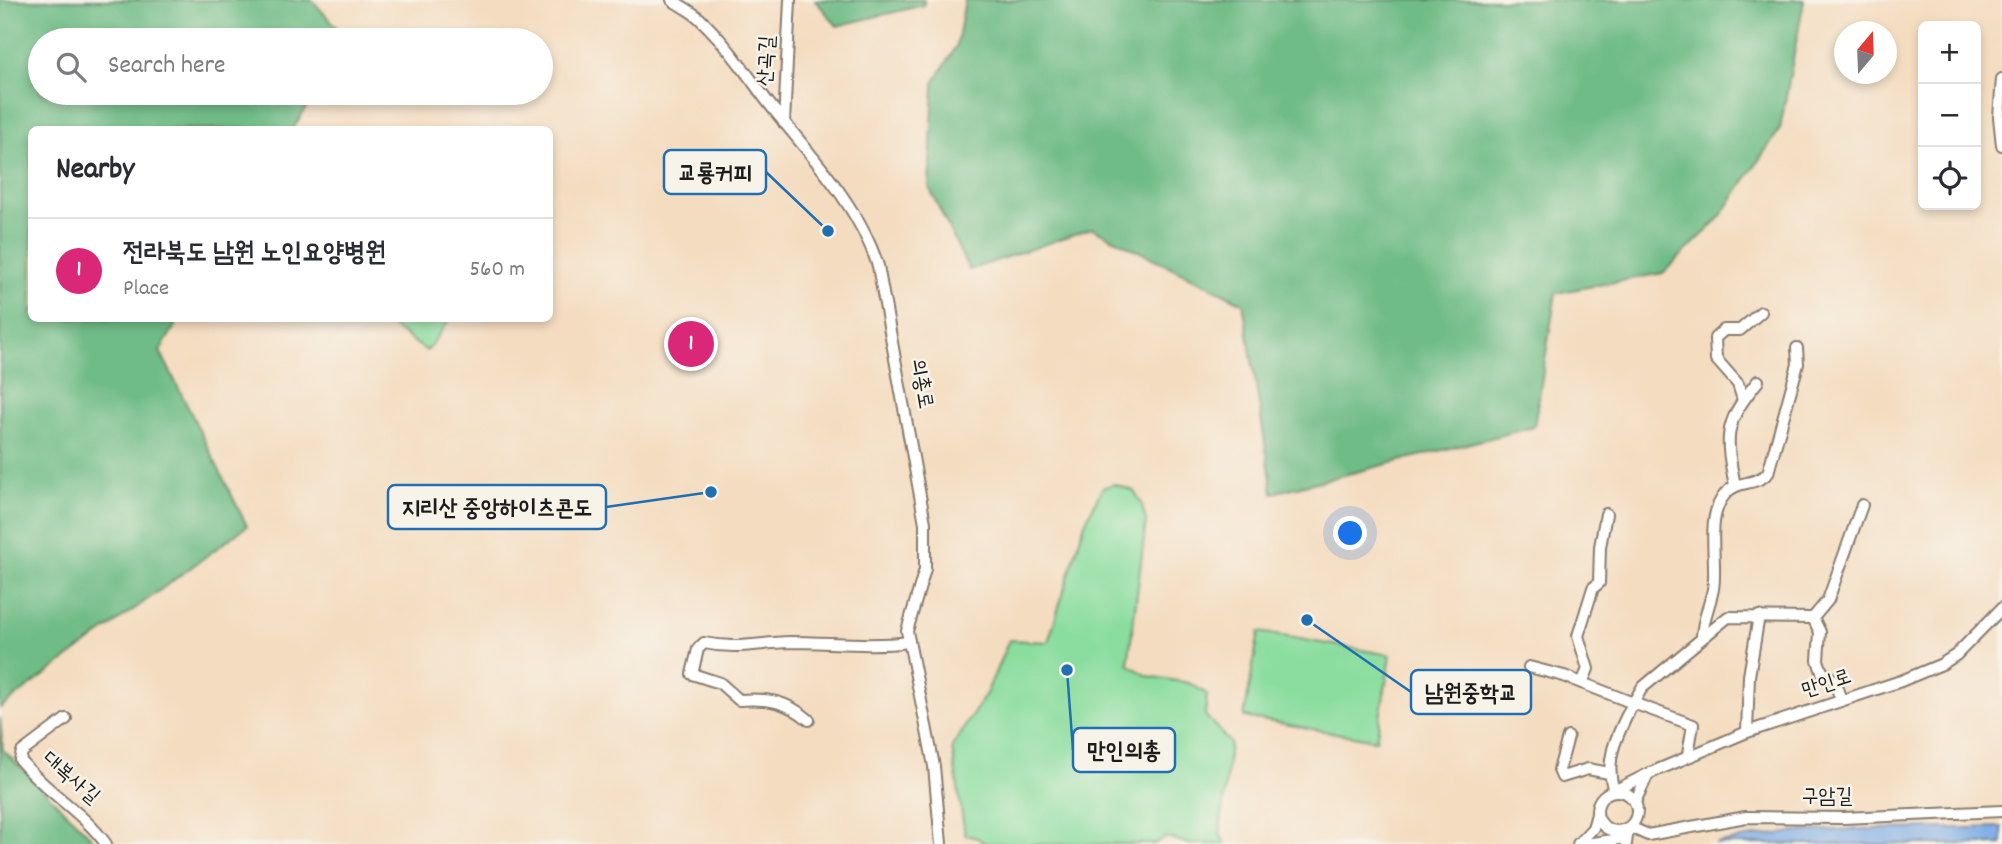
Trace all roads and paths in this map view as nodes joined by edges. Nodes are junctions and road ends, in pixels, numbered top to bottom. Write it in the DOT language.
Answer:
graph roads {
  1 [pos="672,0"];
  2 [pos="790,0"];
  3 [pos="2002,79"];
  4 [pos="784,123"];
  5 [pos="2002,145"];
  6 [pos="1761,312"];
  7 [pos="1797,348"];
  8 [pos="1758,381"];
  9 [pos="1743,400"];
  10 [pos="1735,485"];
  11 [pos="1862,505"];
  12 [pos="1606,514"];
  13 [pos="2002,608"];
  14 [pos="1759,616"];
  15 [pos="1813,618"];
  16 [pos="1702,636"];
  17 [pos="909,642"];
  18 [pos="1529,667"];
  19 [pos="1582,683"];
  20 [pos="1841,700"];
  21 [pos="1633,702"];
  22 [pos="66,719"];
  23 [pos="809,720"];
  24 [pos="1746,732"];
  25 [pos="1568,737"];
  26 [pos="1688,754"];
  27 [pos="1609,772"];
  28 [pos="1648,774"];
  29 [pos="1614,791"];
  30 [pos="1635,802"];
  31 [pos="2002,811"];
  32 [pos="1597,814"];
  33 [pos="1631,825"];
  34 [pos="1619,838"];
  35 [pos="106,844"];
  36 [pos="941,844"];
  37 [pos="1578,844"];
  38 [pos="1586,844"];
  1 -- 4 [label="street, 의총로"];
  2 -- 4 [label="street, 산곡길"];
  3 -- 5 [label="street"];
  4 -- 17 [label="street, 의총로"];
  6 -- 9 [label="street"];
  7 -- 10 [label="street"];
  8 -- 9 [label="street"];
  9 -- 10 [label="street"];
  10 -- 16 [label="street"];
  11 -- 15 [label="street"];
  12 -- 19 [label="street"];
  13 -- 20 [label="street, 만인로"];
  14 -- 15 [label="street"];
  14 -- 16 [label="street"];
  14 -- 24 [label="street"];
  15 -- 20 [label="street"];
  16 -- 21 [label="street"];
  17 -- 23 [label="street"];
  17 -- 36 [label="street, 의총로"];
  18 -- 19 [label="street"];
  19 -- 21 [label="street"];
  20 -- 24 [label="street, 만인로"];
  21 -- 26 [label="street"];
  21 -- 27 [label="street"];
  22 -- 35 [label="street, 대복사길"];
  24 -- 26 [label="street, 만인로"];
  25 -- 27 [label="street"];
  26 -- 28 [label="street, 만인로"];
  27 -- 29 [label="street"];
  28 -- 29 [label="street, 만인로"];
  28 -- 30 [label="street"];
  29 -- 30 [label="street"];
  29 -- 32 [label="street"];
  30 -- 33 [label="street"];
  31 -- 33 [label="street, 구암길"];
  32 -- 34 [label="street"];
  32 -- 37 [label="street"];
  33 -- 34 [label="street"];
  34 -- 38 [label="street"];
}
